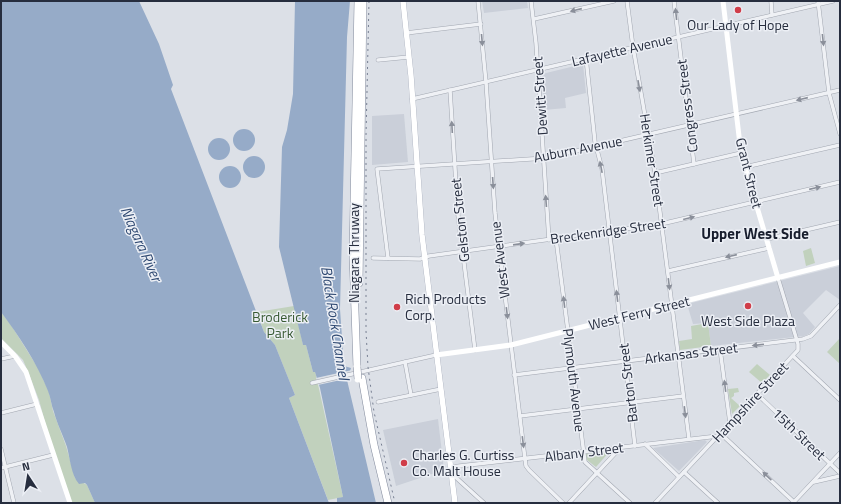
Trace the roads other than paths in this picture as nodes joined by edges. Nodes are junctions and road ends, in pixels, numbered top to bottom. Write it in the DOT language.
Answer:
graph roads {
  1 [pos="358,1"];
  2 [pos="364,1"];
  3 [pos="403,1"];
  4 [pos="478,1"];
  5 [pos="531,1"];
  6 [pos="614,1"];
  7 [pos="627,1"];
  8 [pos="674,1"];
  9 [pos="723,1"];
  10 [pos="770,1"];
  11 [pos="833,1"];
  12 [pos="819,3"];
  13 [pos="772,15"];
  14 [pos="534,19"];
  15 [pos="481,24"];
  16 [pos="726,26"];
  17 [pos="406,33"];
  18 [pos="678,36"];
  19 [pos="633,47"];
  20 [pos="409,57"];
  21 [pos="586,58"];
  22 [pos="378,60"];
  23 [pos="538,70"];
  24 [pos="486,82"];
  25 [pos="450,90"];
  26 [pos="840,90"];
  27 [pos="829,93"];
  28 [pos="412,99"];
  29 [pos="736,114"];
  30 [pos="689,125"];
  31 [pos="648,134"];
  32 [pos="840,134"];
  33 [pos="840,145"];
  34 [pos="596,146"];
  35 [pos="741,153"];
  36 [pos="544,158"];
  37 [pos="491,162"];
  38 [pos="455,164"];
  39 [pos="694,164"];
  40 [pos="417,167"];
  41 [pos="745,167"];
  42 [pos="655,173"];
  43 [pos="840,182"];
  44 [pos="755,202"];
  45 [pos="840,222"];
  46 [pos="661,224"];
  47 [pos="609,231"];
  48 [pos="556,238"];
  49 [pos="766,239"];
  50 [pos="549,240"];
  51 [pos="499,246"];
  52 [pos="769,248"];
  53 [pos="462,252"];
  54 [pos="425,257"];
  55 [pos="373,258"];
  56 [pos="388,258"];
  57 [pos="840,262"];
  58 [pos="668,271"];
  59 [pos="778,278"];
  60 [pos="672,305"];
  61 [pos="840,305"];
  62 [pos="620,318"];
  63 [pos="568,330"];
  64 [pos="797,340"];
  65 [pos="1,342"];
  66 [pos="511,345"];
  67 [pos="720,349"];
  68 [pos="474,350"];
  69 [pos="678,354"];
  70 [pos="436,355"];
  71 [pos="15,356"];
  72 [pos="793,356"];
  73 [pos="1,359"];
  74 [pos="625,361"];
  75 [pos="405,362"];
  76 [pos="572,367"];
  77 [pos="358,373"];
  78 [pos="514,375"];
  79 [pos="312,383"];
  80 [pos="441,389"];
  81 [pos="757,394"];
  82 [pos="411,395"];
  83 [pos="683,396"];
  84 [pos="840,400"];
  85 [pos="378,402"];
  86 [pos="630,402"];
  87 [pos="38,404"];
  88 [pos="578,409"];
  89 [pos="1,413"];
  90 [pos="520,416"];
  91 [pos="730,423"];
  92 [pos="719,435"];
  93 [pos="689,439"];
  94 [pos="645,444"];
  95 [pos="635,446"];
  96 [pos="621,447"];
  97 [pos="1,449"];
  98 [pos="583,452"];
  99 [pos="840,453"];
  100 [pos="53,455"];
  101 [pos="525,459"];
  102 [pos="830,464"];
  103 [pos="3,467"];
  104 [pos="451,471"];
  105 [pos="684,472"];
  106 [pos="597,473"];
  107 [pos="840,473"];
  108 [pos="840,476"];
  109 [pos="679,477"];
  110 [pos="813,482"];
  111 [pos="14,503"];
  112 [pos="70,503"];
  113 [pos="383,503"];
  114 [pos="388,503"];
  115 [pos="455,503"];
  116 [pos="484,503"];
  117 [pos="563,503"];
  118 [pos="569,503"];
  119 [pos="630,503"];
  120 [pos="655,503"];
  121 [pos="718,503"];
  122 [pos="794,503"];
  1 -- 77 [label="highway, Niagara Thruway"];
  2 -- 77 [label="highway, Niagara Thruway"];
  3 -- 17 [label="main road"];
  4 -- 15 [label="street, West Avenue"];
  5 -- 14 [label="street, Dewitt Street"];
  6 -- 14 [label="street, one-way"];
  7 -- 19 [label="street, Herkimer Street"];
  18 -- 8 [label="street, Congress Street, one-way"];
  9 -- 16 [label="street, Grant Street"];
  10 -- 13 [label="street"];
  11 -- 12 [label="street, Lafayette Avenue"];
  12 -- 13 [label="street, Lafayette Avenue"];
  12 -- 27 [label="street, one-way"];
  13 -- 16 [label="street, Lafayette Avenue"];
  14 -- 23 [label="street, Dewitt Street"];
  15 -- 17 [label="street"];
  15 -- 24 [label="street, West Avenue, one-way"];
  16 -- 18 [label="street, Lafayette Avenue"];
  16 -- 29 [label="street, Grant Street"];
  17 -- 20 [label="main road"];
  18 -- 19 [label="street, Lafayette Avenue"];
  18 -- 30 [label="street, Congress Street"];
  19 -- 21 [label="street, Lafayette Avenue"];
  19 -- 31 [label="street, Herkimer Street, one-way"];
  20 -- 22 [label="street"];
  20 -- 28 [label="main road"];
  21 -- 23 [label="street, Lafayette Avenue"];
  21 -- 34 [label="street, Barton Street"];
  23 -- 24 [label="street, Lafayette Avenue"];
  23 -- 36 [label="street, Dewitt Street"];
  24 -- 25 [label="street, Lafayette Avenue"];
  24 -- 37 [label="street, West Avenue"];
  25 -- 28 [label="street, Lafayette Avenue"];
  38 -- 25 [label="street, Gelston Street, one-way"];
  26 -- 27 [label="street, Auburn Avenue"];
  27 -- 29 [label="street, Auburn Avenue, one-way"];
  27 -- 32 [label="street"];
  28 -- 40 [label="main road"];
  29 -- 30 [label="street, Auburn Avenue"];
  29 -- 35 [label="street, Grant Street"];
  30 -- 31 [label="street, Auburn Avenue"];
  30 -- 39 [label="street, Congress Street"];
  31 -- 34 [label="street, Auburn Avenue"];
  31 -- 42 [label="street, Herkimer Street"];
  33 -- 41 [label="street"];
  34 -- 36 [label="street, Auburn Avenue"];
  47 -- 34 [label="street, Barton Street, one-way"];
  35 -- 39 [label="street"];
  35 -- 41 [label="street, Grant Street"];
  36 -- 37 [label="street, Auburn Avenue"];
  50 -- 36 [label="street, Dewitt Street, one-way"];
  37 -- 38 [label="street, Auburn Avenue"];
  37 -- 51 [label="street, West Avenue, one-way"];
  38 -- 40 [label="street, Auburn Avenue"];
  38 -- 53 [label="street, Gelston Street"];
  39 -- 42 [label="street"];
  40 -- 54 [label="main road"];
  40 -- 56 [label="street, Auburn Avenue"];
  41 -- 44 [label="street, Grant Street"];
  42 -- 46 [label="street, Herkimer Street"];
  44 -- 43 [label="street, Breckenridge Street, one-way"];
  46 -- 44 [label="street, Breckenridge Street, one-way"];
  44 -- 49 [label="street, Grant Street"];
  45 -- 49 [label="street"];
  46 -- 47 [label="street, Breckenridge Street"];
  46 -- 58 [label="street, Herkimer Street"];
  47 -- 48 [label="street, Breckenridge Street"];
  62 -- 47 [label="street, Barton Street, one-way"];
  48 -- 50 [label="street, Breckenridge Street"];
  63 -- 48 [label="street, Plymouth Avenue, one-way"];
  49 -- 52 [label="street, Grant Street"];
  51 -- 50 [label="street, Breckenridge Street, one-way"];
  51 -- 53 [label="street, Breckenridge Street"];
  51 -- 66 [label="street, West Avenue, one-way"];
  52 -- 58 [label="street, one-way"];
  52 -- 59 [label="street, Grant Street"];
  53 -- 54 [label="street, Breckenridge Street"];
  53 -- 68 [label="street, Gelston Street"];
  54 -- 56 [label="street, Breckenridge Street"];
  54 -- 70 [label="main road"];
  55 -- 56 [label="street, Breckenridge Street"];
  57 -- 59 [label="street, West Ferry Street"];
  58 -- 60 [label="street, Herkimer Street, one-way"];
  59 -- 60 [label="street, West Ferry Street"];
  59 -- 64 [label="street, Grant Street"];
  60 -- 62 [label="street, West Ferry Street"];
  60 -- 69 [label="street, Herkimer Street"];
  61 -- 64 [label="street"];
  62 -- 63 [label="street, West Ferry Street"];
  62 -- 74 [label="street, Barton Street"];
  63 -- 66 [label="street, West Ferry Street"];
  63 -- 76 [label="street, Plymouth Avenue"];
  64 -- 67 [label="street, Arkansas Street, one-way"];
  64 -- 72 [label="street, Hampshire Street"];
  65 -- 71 [label="street"];
  66 -- 68 [label="street, West Ferry Street"];
  66 -- 78 [label="street, West Avenue"];
  67 -- 69 [label="street, Arkansas Street"];
  91 -- 67 [label="street, one-way"];
  68 -- 70 [label="street, West Ferry Street"];
  69 -- 74 [label="street, Arkansas Street"];
  69 -- 83 [label="street, Herkimer Street"];
  70 -- 75 [label="street"];
  70 -- 80 [label="main road"];
  71 -- 73 [label="street"];
  71 -- 87 [label="street"];
  72 -- 81 [label="street, Hampshire Street"];
  72 -- 84 [label="street"];
  74 -- 76 [label="street, Arkansas Street"];
  74 -- 86 [label="street, Barton Street"];
  75 -- 77 [label="street"];
  75 -- 82 [label="street"];
  76 -- 78 [label="street, Arkansas Street"];
  76 -- 88 [label="street, Plymouth Avenue"];
  77 -- 79 [label="street"];
  77 -- 113 [label="highway, Niagara Thruway"];
  77 -- 114 [label="highway, Niagara Thruway"];
  78 -- 90 [label="street, West Avenue"];
  80 -- 82 [label="street"];
  80 -- 104 [label="main road"];
  81 -- 91 [label="street, Hampshire Street"];
  81 -- 102 [label="street, 15th Street"];
  82 -- 85 [label="street"];
  83 -- 86 [label="street"];
  83 -- 93 [label="street, Herkimer Street, one-way"];
  86 -- 88 [label="street"];
  86 -- 95 [label="street, Barton Street"];
  87 -- 89 [label="street"];
  87 -- 100 [label="street"];
  88 -- 90 [label="street"];
  88 -- 98 [label="street, Plymouth Avenue"];
  90 -- 101 [label="street, West Avenue, one-way"];
  91 -- 92 [label="street, Hampshire Street"];
  92 -- 93 [label="street, Albany Street"];
  92 -- 105 [label="street, Hampshire Street"];
  122 -- 92 [label="street, one-way"];
  93 -- 94 [label="street, Albany Street"];
  94 -- 95 [label="street, Albany Street"];
  94 -- 109 [label="street"];
  95 -- 96 [label="street, Albany Street"];
  96 -- 98 [label="street, Albany Street"];
  96 -- 106 [label="street"];
  97 -- 103 [label="street"];
  98 -- 101 [label="street, Albany Street"];
  98 -- 106 [label="street, Plymouth Avenue"];
  99 -- 102 [label="street"];
  100 -- 103 [label="street"];
  100 -- 112 [label="street"];
  101 -- 104 [label="street, Albany Street"];
  101 -- 117 [label="street, West Avenue"];
  102 -- 107 [label="street, 15th Street"];
  102 -- 110 [label="street"];
  103 -- 111 [label="street"];
  104 -- 115 [label="main road"];
  104 -- 116 [label="street"];
  105 -- 109 [label="street, Hampshire Street"];
  105 -- 121 [label="street"];
  106 -- 118 [label="street"];
  106 -- 119 [label="street, Plymouth Avenue"];
  108 -- 110 [label="street"];
  109 -- 120 [label="street, Hampshire Street"];
  110 -- 122 [label="street"];
}
